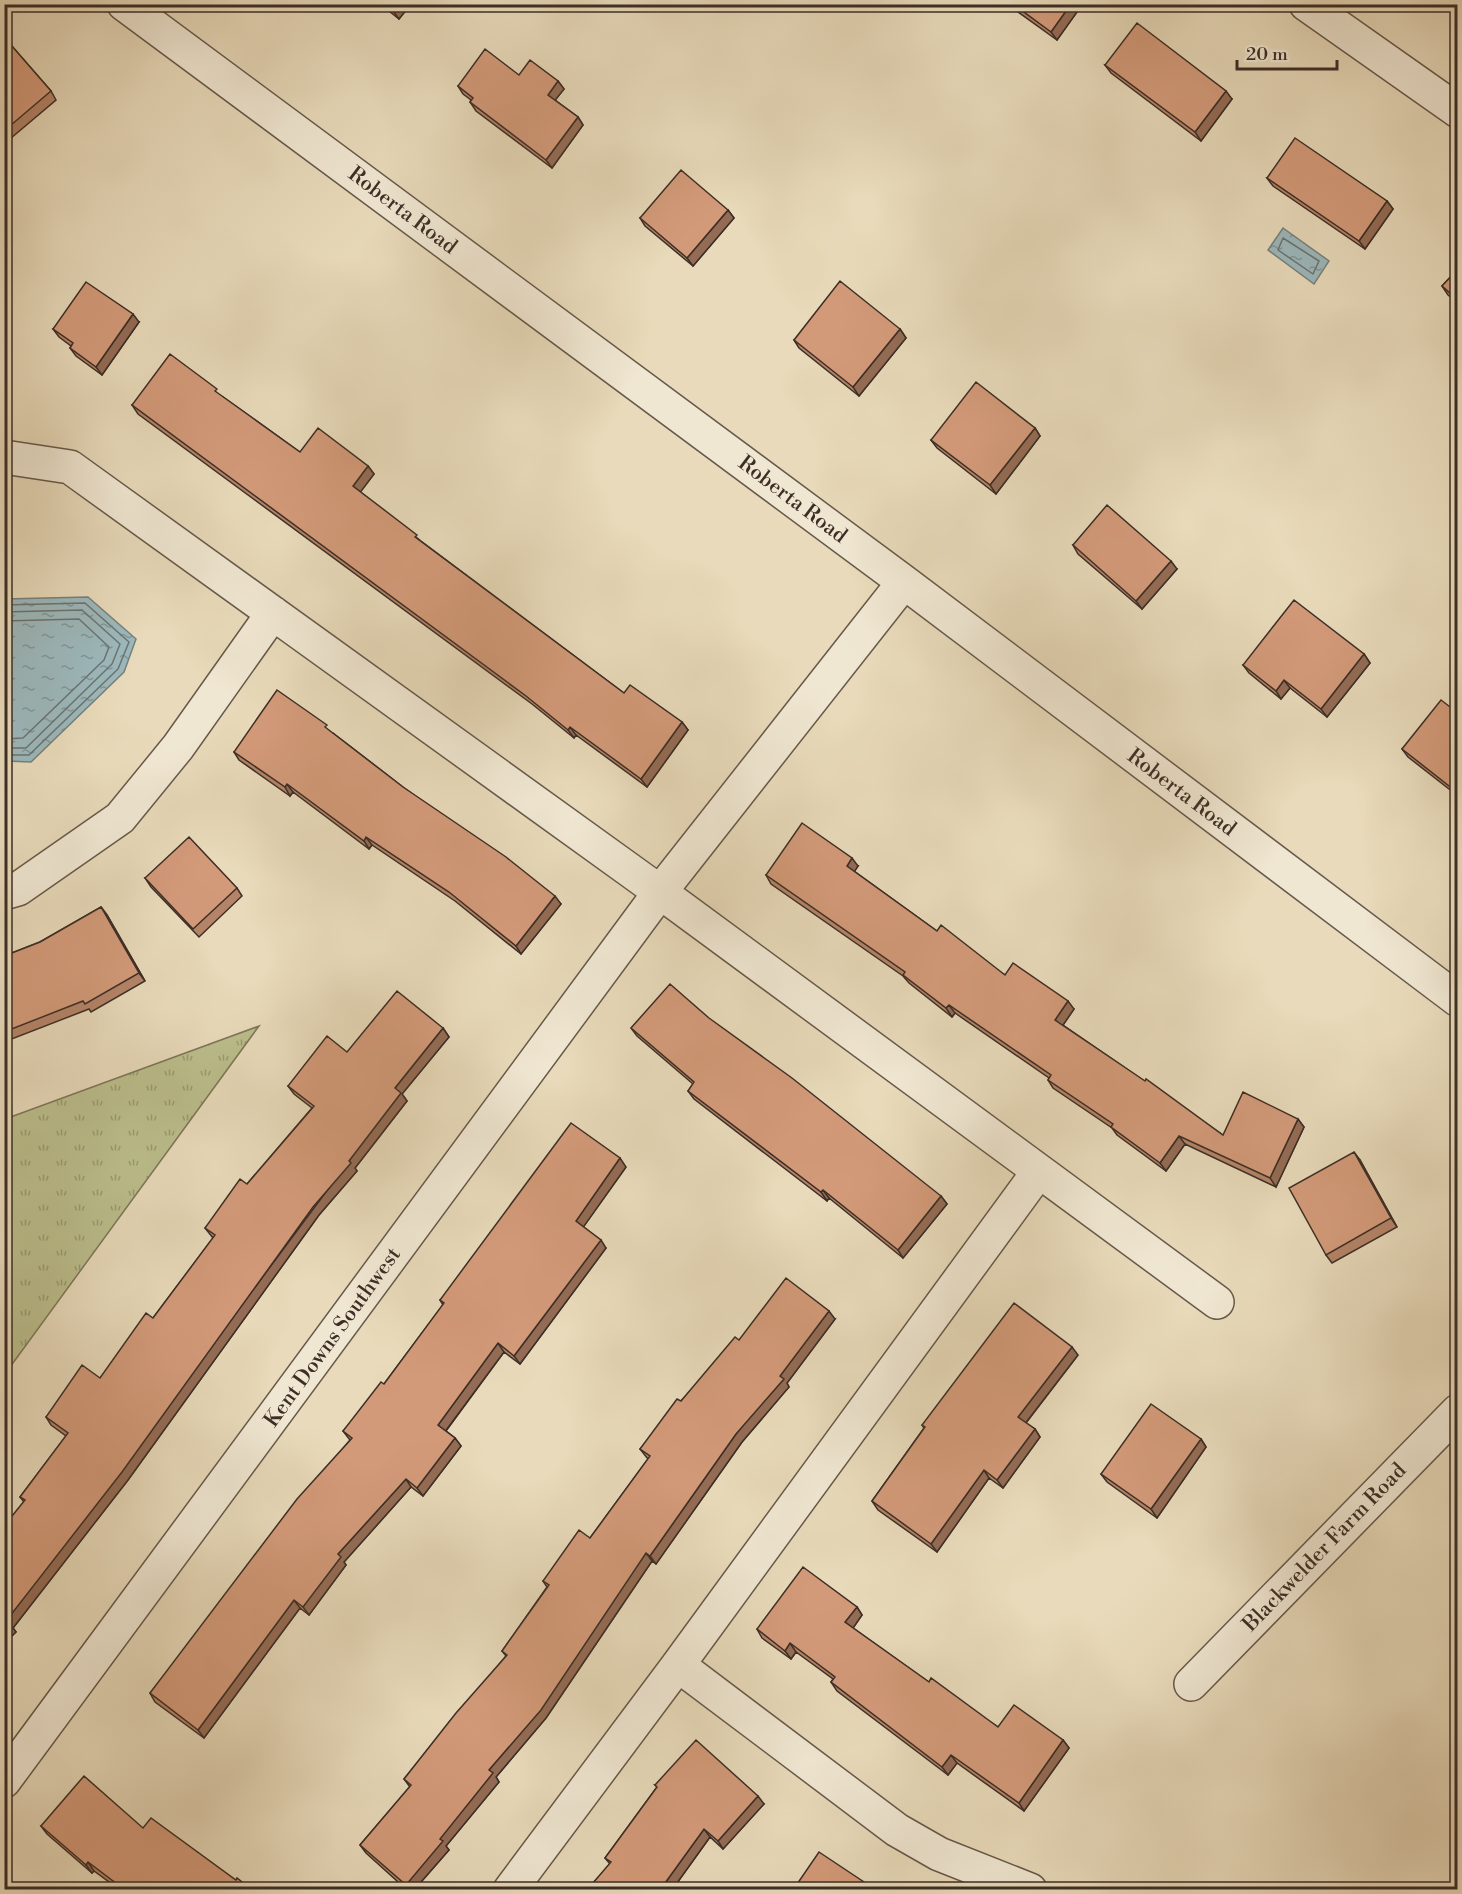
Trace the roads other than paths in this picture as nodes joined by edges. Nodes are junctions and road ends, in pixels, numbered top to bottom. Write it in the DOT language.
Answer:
graph roads {
  1 [pos="124,4"];
  2 [pos="1306,4"];
  3 [pos="1458,111"];
  4 [pos="4,457"];
  5 [pos="904,582"];
  6 [pos="273,613"];
  7 [pos="660,892"];
  8 [pos="4,893"];
  9 [pos="1458,1000"];
  10 [pos="1039,1171"];
  11 [pos="1217,1302"];
  12 [pos="1458,1411"];
  13 [pos="678,1665"];
  14 [pos="1191,1684"];
  15 [pos="4,1781"];
  16 [pos="510,1890"];
  17 [pos="1030,1890"];
  1 -- 5 [label="street, Roberta Road"];
  2 -- 3 [label="street"];
  4 -- 6 [label="street"];
  5 -- 7 [label="street, Kent Downs Southwest"];
  5 -- 9 [label="street, Roberta Road"];
  6 -- 7 [label="street"];
  6 -- 8 [label="street"];
  7 -- 10 [label="street"];
  7 -- 15 [label="street, Kent Downs Southwest"];
  10 -- 11 [label="street"];
  10 -- 13 [label="street"];
  12 -- 14 [label="street, Blackwelder Farm Road"];
  13 -- 16 [label="street"];
  13 -- 17 [label="street"];
}
